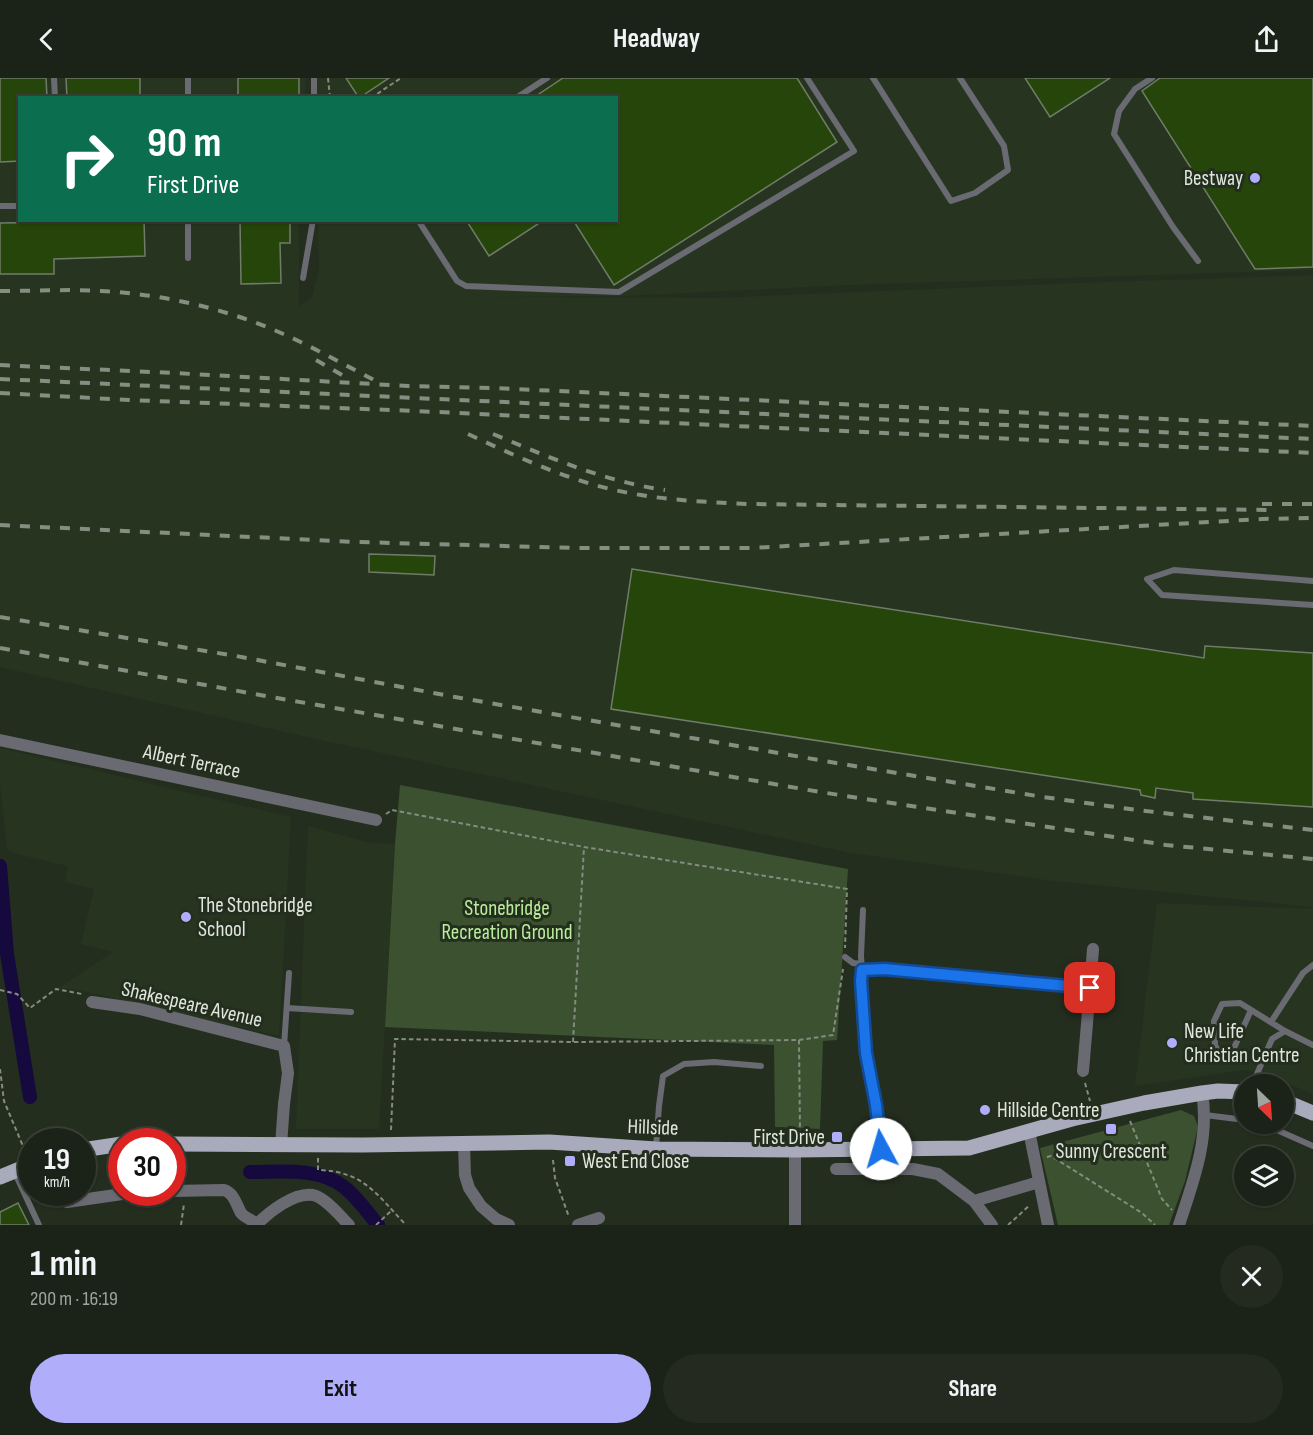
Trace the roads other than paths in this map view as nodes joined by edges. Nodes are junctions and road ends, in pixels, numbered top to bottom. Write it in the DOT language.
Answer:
graph roads {
  1 [pos="54,78"];
  2 [pos="188,78"];
  3 [pos="314,78"];
  4 [pos="547,78"];
  5 [pos="807,78"];
  6 [pos="873,78"];
  7 [pos="960,78"];
  8 [pos="1152,78"];
  9 [pos="55,96"];
  10 [pos="188,96"];
  11 [pos="314,96"];
  12 [pos="519,96"];
  13 [pos="0,206"];
  14 [pos="18,206"];
  15 [pos="188,222"];
  16 [pos="314,222"];
  17 [pos="419,222"];
  18 [pos="188,258"];
  19 [pos="1198,261"];
  20 [pos="303,278"];
  21 [pos="1313,581"];
  22 [pos="1313,606"];
  23 [pos="0,740"];
  24 [pos="376,820"];
  25 [pos="863,910"];
  26 [pos="1093,949"];
  27 [pos="845,957"];
  28 [pos="1313,965"];
  29 [pos="862,967"];
  30 [pos="289,973"];
  31 [pos="1090,988"];
  32 [pos="92,1002"];
  33 [pos="286,1008"];
  34 [pos="1251,1010"];
  35 [pos="351,1012"];
  36 [pos="1271,1022"];
  37 [pos="1285,1031"];
  38 [pos="1313,1045"];
  39 [pos="284,1047"];
  40 [pos="761,1066"];
  41 [pos="1083,1071"];
  42 [pos="1257,1074"];
  43 [pos="1234,1092"];
  44 [pos="1202,1093"];
  45 [pos="1294,1105"];
  46 [pos="1313,1113"];
  47 [pos="1205,1115"];
  48 [pos="1234,1119"];
  49 [pos="1029,1131"];
  50 [pos="1286,1134"];
  51 [pos="464,1143"];
  52 [pos="186,1144"];
  53 [pos="281,1145"];
  54 [pos="1313,1146"];
  55 [pos="656,1149"];
  56 [pos="881,1149"];
  57 [pos="795,1150"];
  58 [pos="836,1169"];
  59 [pos="7,1174"];
  60 [pos="1040,1188"];
  61 [pos="186,1191"];
  62 [pos="974,1201"];
  63 [pos="599,1218"];
  64 [pos="1180,1222"];
  65 [pos="578,1223"];
  66 [pos="257,1224"];
  67 [pos="39,1225"];
  68 [pos="349,1225"];
  69 [pos="509,1225"];
  70 [pos="795,1225"];
  71 [pos="992,1225"];
  72 [pos="1048,1225"];
  1 -- 9 [label="lane"];
  2 -- 10 [label="lane"];
  3 -- 11 [label="lane"];
  4 -- 12 [label="lane"];
  5 -- 17 [label="lane"];
  6 -- 7 [label="lane"];
  8 -- 19 [label="lane"];
  13 -- 14 [label="lane"];
  15 -- 18 [label="lane"];
  16 -- 20 [label="lane"];
  21 -- 22 [label="lane"];
  23 -- 24 [label="street, Albert Terrace"];
  25 -- 29 [label="lane"];
  26 -- 31 [label="street"];
  27 -- 29 [label="lane"];
  28 -- 36 [label="lane"];
  29 -- 31 [label="street"];
  29 -- 56 [label="street"];
  30 -- 33 [label="lane"];
  31 -- 41 [label="street"];
  32 -- 39 [label="street, Shakespeare Avenue"];
  33 -- 35 [label="lane"];
  33 -- 39 [label="lane"];
  34 -- 34 [label="lane"];
  34 -- 36 [label="lane"];
  36 -- 37 [label="lane"];
  37 -- 38 [label="lane"];
  37 -- 42 [label="lane"];
  39 -- 53 [label="street"];
  40 -- 55 [label="lane"];
  43 -- 44 [label="main road, Hillside"];
  44 -- 47 [label="street"];
  44 -- 49 [label="main road, Hillside"];
  45 -- 46 [label="main road"];
  47 -- 48 [label="lane"];
  47 -- 64 [label="street"];
  49 -- 56 [label="main road, Hillside"];
  49 -- 60 [label="street"];
  50 -- 54 [label="lane"];
  51 -- 53 [label="main road, Hillside"];
  51 -- 55 [label="main road, Hillside"];
  51 -- 69 [label="street"];
  52 -- 53 [label="main road, Hillside"];
  55 -- 57 [label="main road, Hillside"];
  56 -- 57 [label="main road, Hillside"];
  57 -- 70 [label="street"];
  58 -- 62 [label="street"];
  59 -- 67 [label="lane"];
  60 -- 62 [label="street"];
  60 -- 72 [label="street"];
  61 -- 66 [label="street"];
  62 -- 71 [label="street"];
  63 -- 65 [label="street"];
  66 -- 68 [label="street"];
}
